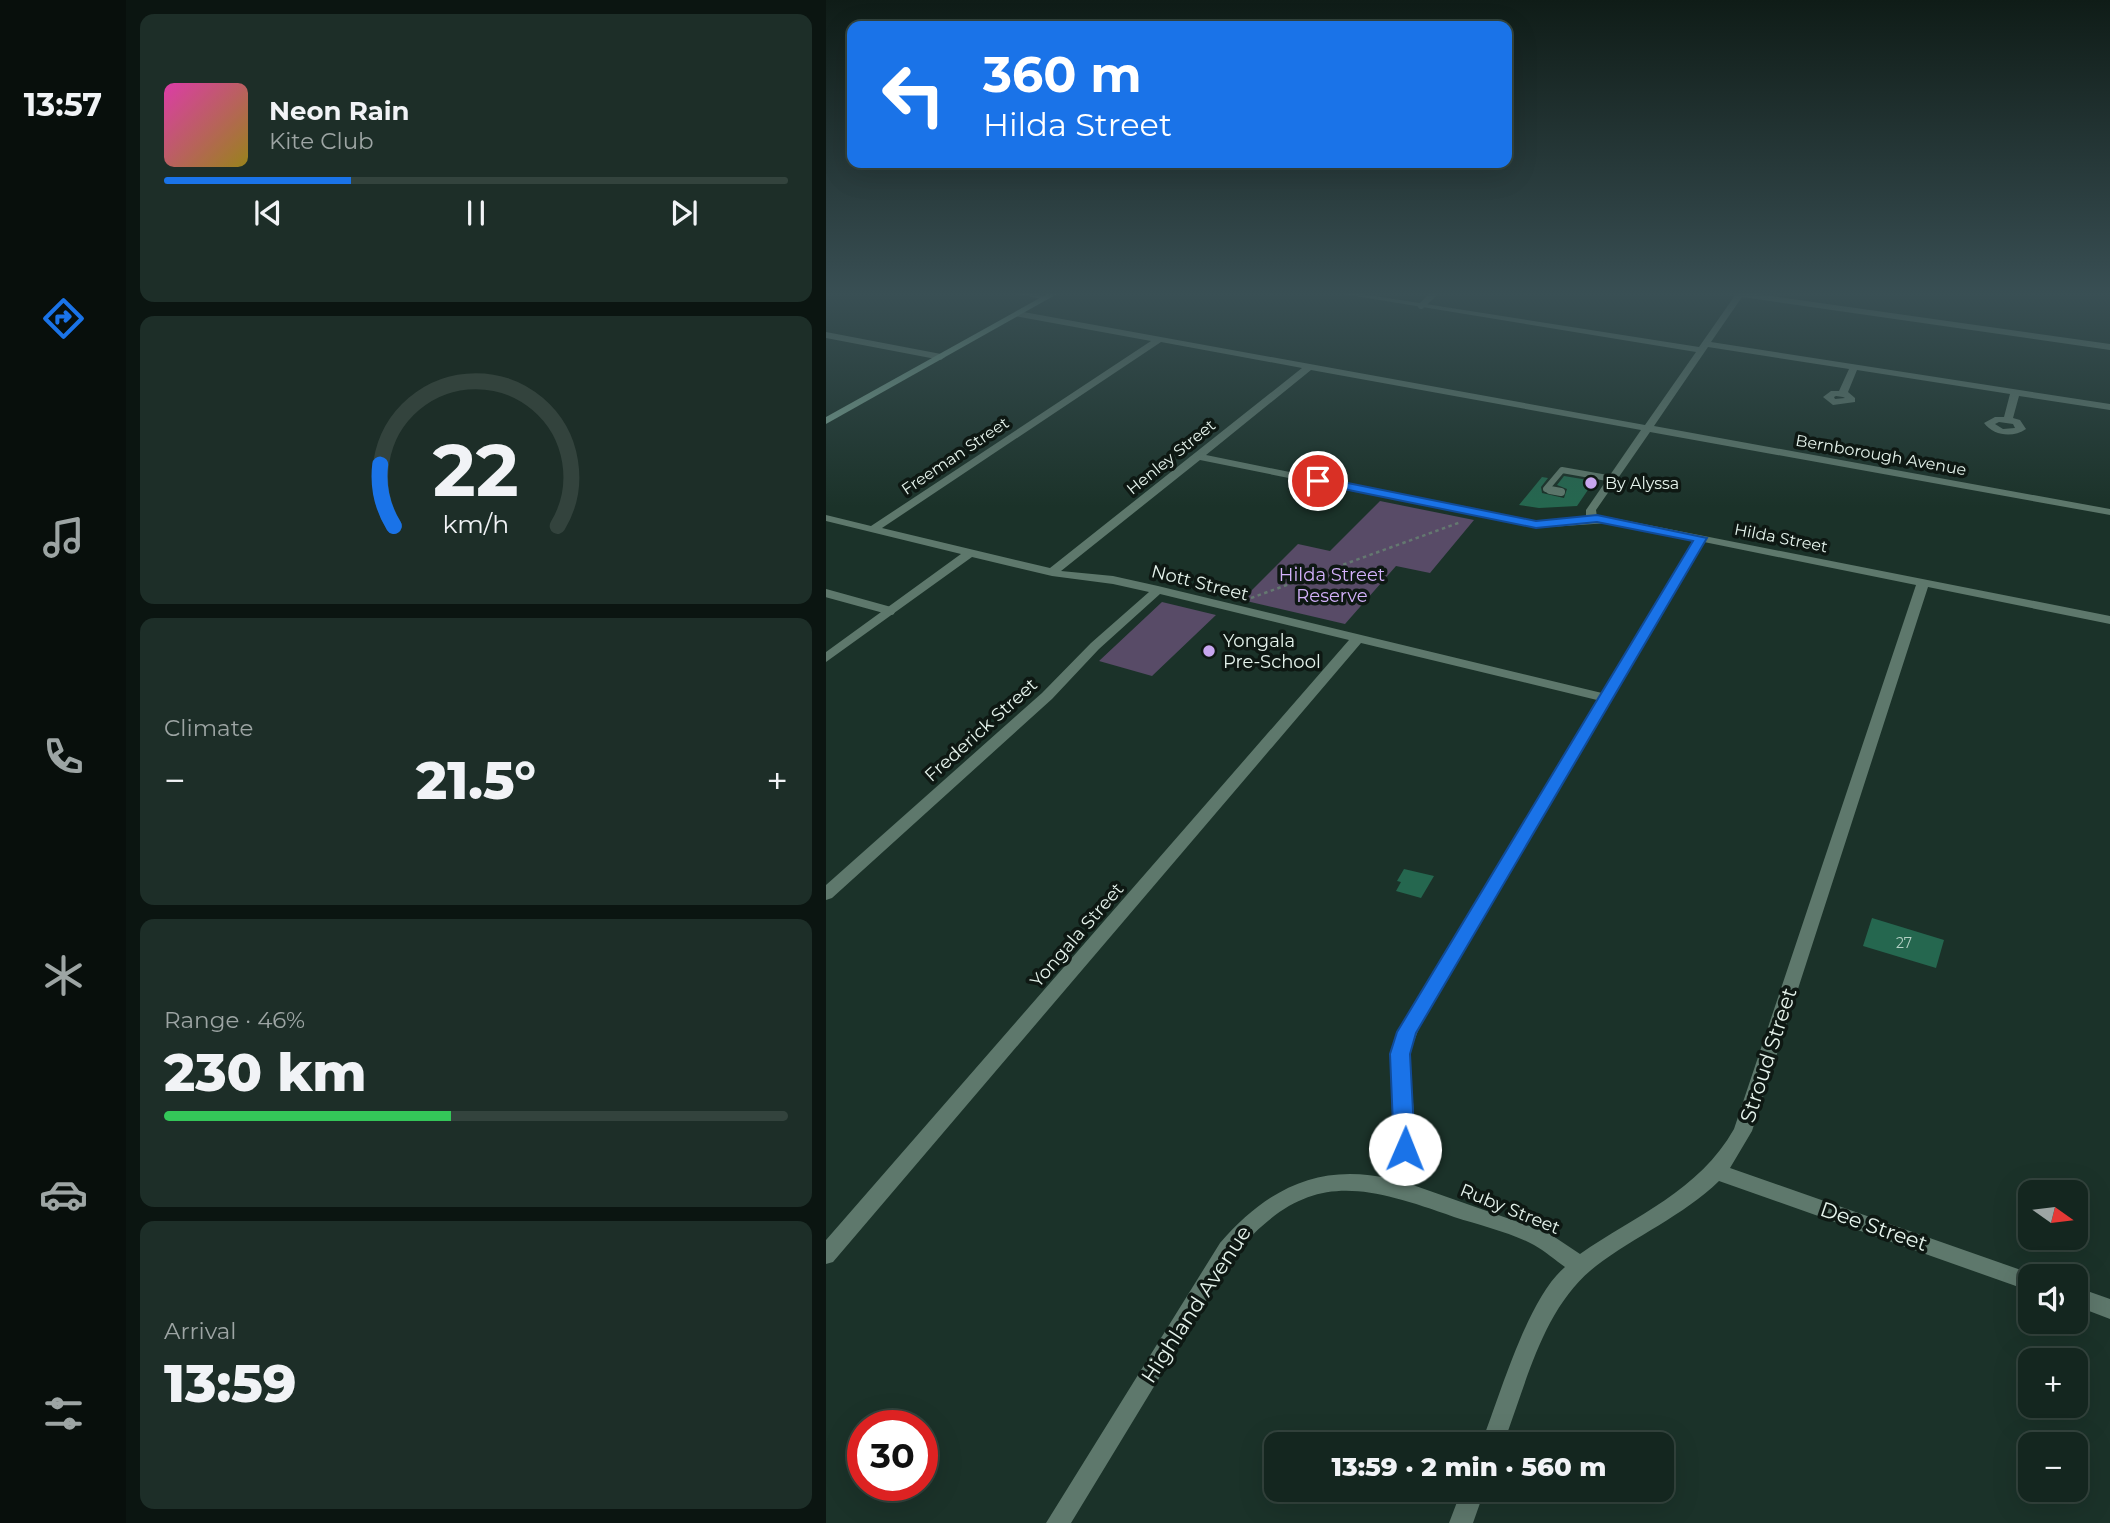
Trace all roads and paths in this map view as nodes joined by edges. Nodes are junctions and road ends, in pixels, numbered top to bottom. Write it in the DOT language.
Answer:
graph roads {
  1 [pos="927,365"];
  2 [pos="1121,365"];
  3 [pos="1305,365"];
  4 [pos="1691,365"];
  5 [pos="1839,365"];
  6 [pos="1310,366"];
  7 [pos="1854,367"];
  8 [pos="2015,392"];
  9 [pos="1842,394"];
  10 [pos="2110,407"];
  11 [pos="2008,419"];
  12 [pos="826,421"];
  13 [pos="1647,429"];
  14 [pos="1197,456"];
  15 [pos="1613,479"];
  16 [pos="1561,492"];
  17 [pos="2110,512"];
  18 [pos="826,518"];
  19 [pos="1471,519"];
  20 [pos="1592,519"];
  21 [pos="872,530"];
  22 [pos="1701,538"];
  23 [pos="970,553"];
  24 [pos="1052,573"];
  25 [pos="1923,583"];
  26 [pos="1158,590"];
  27 [pos="826,593"];
  28 [pos="1243,601"];
  29 [pos="891,611"];
  30 [pos="2110,620"];
  31 [pos="1357,639"];
  32 [pos="826,658"];
  33 [pos="1605,698"];
  34 [pos="826,894"];
  35 [pos="1717,1172"];
  36 [pos="1400,1189"];
  37 [pos="826,1255"];
  38 [pos="1581,1266"];
  39 [pos="2018,1277"];
  40 [pos="2088,1301"];
  41 [pos="2110,1309"];
  42 [pos="1497,1432"];
  43 [pos="1469,1502"];
  44 [pos="1058,1523"];
  45 [pos="1461,1523"];
  1 -- 12 [label="street"];
  2 -- 21 [label="street, Freeman Street"];
  3 -- 6 [label="street, Bernborough Avenue"];
  4 -- 13 [label="street"];
  5 -- 7 [label="street"];
  6 -- 13 [label="street, Bernborough Avenue"];
  6 -- 14 [label="street, Henley Street"];
  7 -- 8 [label="street"];
  7 -- 9 [label="street"];
  8 -- 10 [label="street"];
  8 -- 11 [label="street"];
  13 -- 15 [label="street"];
  13 -- 17 [label="street, Bernborough Avenue"];
  14 -- 20 [label="street, Hilda Street"];
  14 -- 24 [label="street, Henley Street"];
  15 -- 16 [label="lane"];
  15 -- 20 [label="street"];
  18 -- 21 [label="street, Nott Street"];
  19 -- 28 [label="path"];
  20 -- 22 [label="street, Hilda Street"];
  21 -- 23 [label="street, Nott Street"];
  22 -- 25 [label="street, Hilda Street"];
  22 -- 33 [label="street"];
  23 -- 24 [label="street, Nott Street"];
  23 -- 29 [label="street"];
  24 -- 26 [label="street, Nott Street"];
  25 -- 30 [label="street, Hilda Street"];
  25 -- 35 [label="street, Stroud Street"];
  26 -- 31 [label="street, Nott Street"];
  26 -- 34 [label="street, Frederick Street"];
  27 -- 29 [label="lane"];
  29 -- 32 [label="street"];
  31 -- 33 [label="street, Nott Street"];
  31 -- 37 [label="street, Yongala Street"];
  33 -- 36 [label="street"];
  35 -- 38 [label="street, Stroud Street"];
  35 -- 39 [label="street, Dee Street"];
  36 -- 38 [label="street, Ruby Street"];
  36 -- 44 [label="street, Highland Avenue"];
  38 -- 42 [label="street, Stroud Street"];
  40 -- 41 [label="street"];
  43 -- 45 [label="street"];
}
